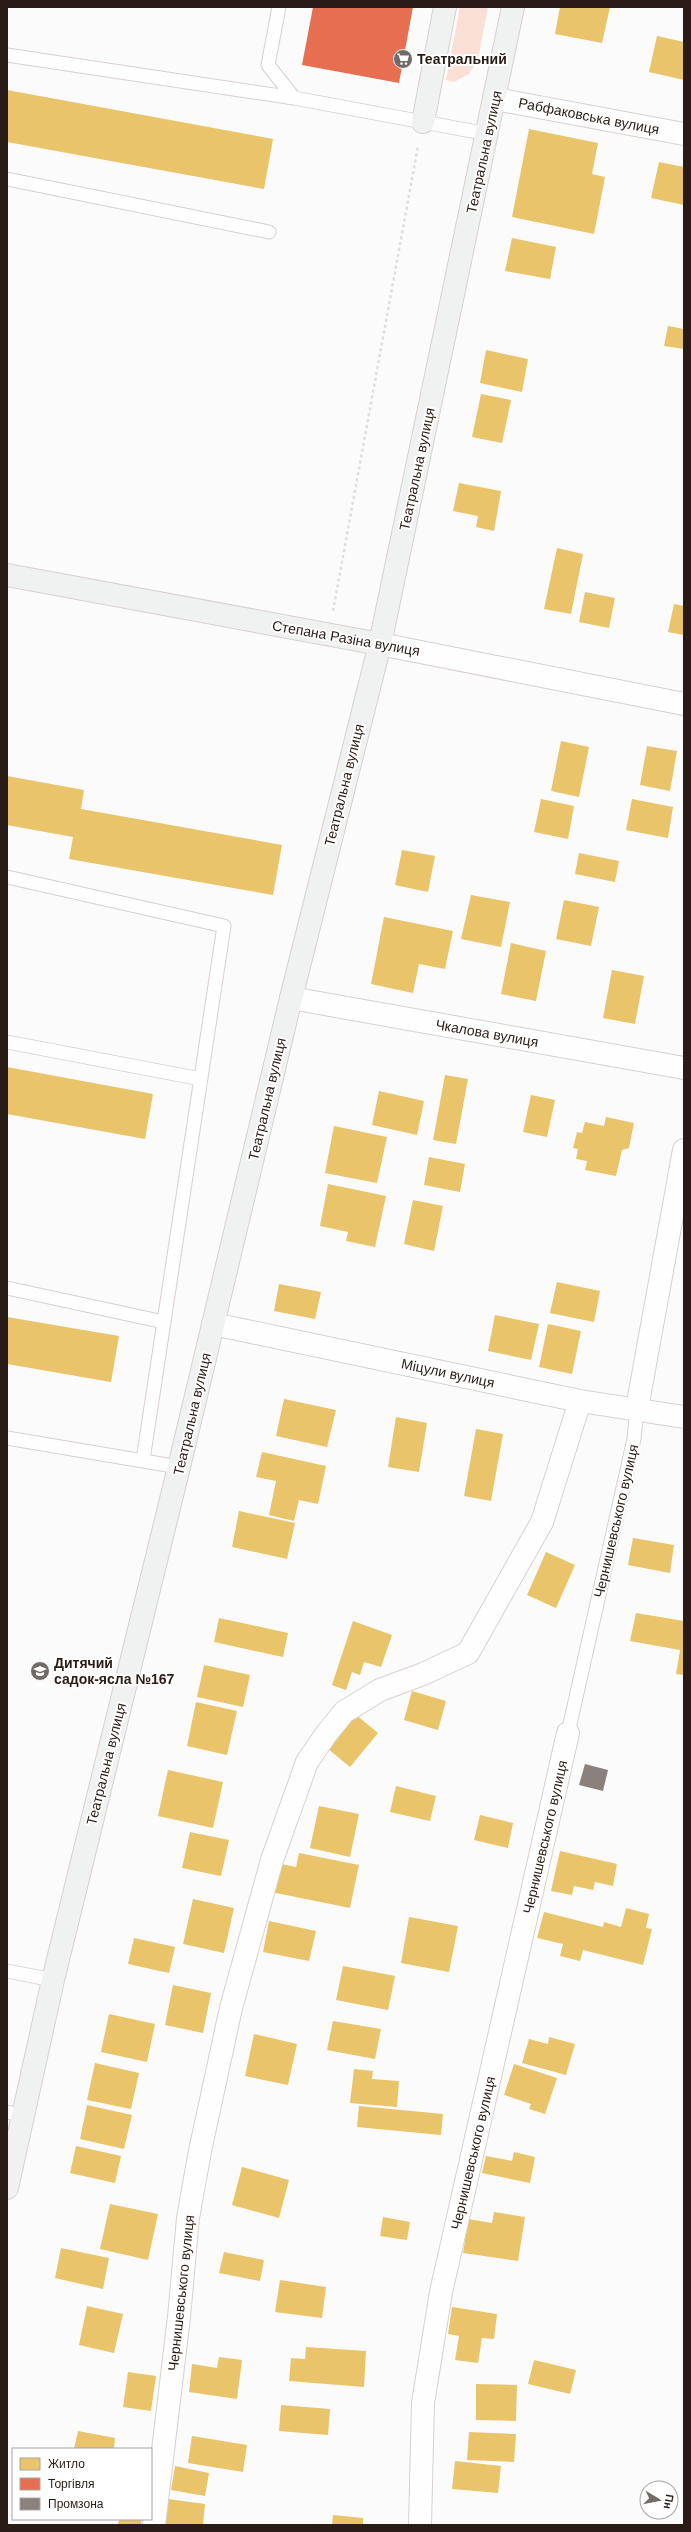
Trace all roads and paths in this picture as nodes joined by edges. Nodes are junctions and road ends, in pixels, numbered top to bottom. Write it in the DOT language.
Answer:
graph roads {
  1 [pos="279,7"];
  2 [pos="445,7"];
  3 [pos="513,7"];
  4 [pos="7,55"];
  5 [pos="294,98"];
  6 [pos="495,98"];
  7 [pos="423,122"];
  8 [pos="488,134"];
  9 [pos="684,134"];
  10 [pos="7,179"];
  11 [pos="269,232"];
  12 [pos="7,575"];
  13 [pos="328,635"];
  14 [pos="380,644"];
  15 [pos="684,704"];
  16 [pos="7,877"];
  17 [pos="290,998"];
  18 [pos="7,1042"];
  19 [pos="684,1068"];
  20 [pos="201,1079"];
  21 [pos="684,1150"];
  22 [pos="7,1288"];
  23 [pos="164,1322"];
  24 [pos="213,1324"];
  25 [pos="580,1400"];
  26 [pos="637,1408"];
  27 [pos="684,1417"];
  28 [pos="7,1438"];
  29 [pos="142,1460"];
  30 [pos="179,1467"];
  31 [pos="568,1733"];
  32 [pos="7,1971"];
  33 [pos="53,1980"];
  34 [pos="16,2114"];
  35 [pos="7,2188"];
  36 [pos="154,2525"];
  37 [pos="420,2525"];
  1 -- 5 [label="lane"];
  2 -- 7 [label="street"];
  3 -- 6 [label="street, Театральна вулиця"];
  4 -- 5 [label="lane"];
  5 -- 7 [label="lane"];
  6 -- 8 [label="street, Театральна вулиця"];
  6 -- 9 [label="street, Рабфаковська вулиця"];
  7 -- 8 [label="lane"];
  7 -- 13 [label="path"];
  8 -- 14 [label="street, Театральна вулиця"];
  10 -- 11 [label="lane"];
  12 -- 13 [label="street, Степана Разіна вулиця"];
  13 -- 14 [label="street, Степана Разіна вулиця"];
  14 -- 15 [label="street, Степана Разіна вулиця"];
  14 -- 17 [label="street, Театральна вулиця"];
  16 -- 20 [label="lane"];
  17 -- 19 [label="street, Чкалова вулиця"];
  17 -- 24 [label="street, Театральна вулиця"];
  18 -- 20 [label="lane"];
  20 -- 23 [label="lane"];
  21 -- 26 [label="street, Чернишевського вулиця"];
  22 -- 23 [label="lane"];
  23 -- 29 [label="lane"];
  24 -- 25 [label="street, Міцули вулиця"];
  24 -- 30 [label="street, Театральна вулиця"];
  25 -- 26 [label="street, Міцули вулиця"];
  25 -- 36 [label="street, Чернишевського вулиця"];
  26 -- 27 [label="street, Міцули вулиця"];
  26 -- 31 [label="lane, Чернишевського вулиця"];
  28 -- 29 [label="lane"];
  29 -- 30 [label="lane"];
  30 -- 33 [label="street, Театральна вулиця"];
  31 -- 37 [label="street, Чернишевського вулиця"];
  32 -- 33 [label="lane"];
  33 -- 34 [label="street, Театральна вулиця"];
  34 -- 35 [label="street, Театральна вулиця"];
}
